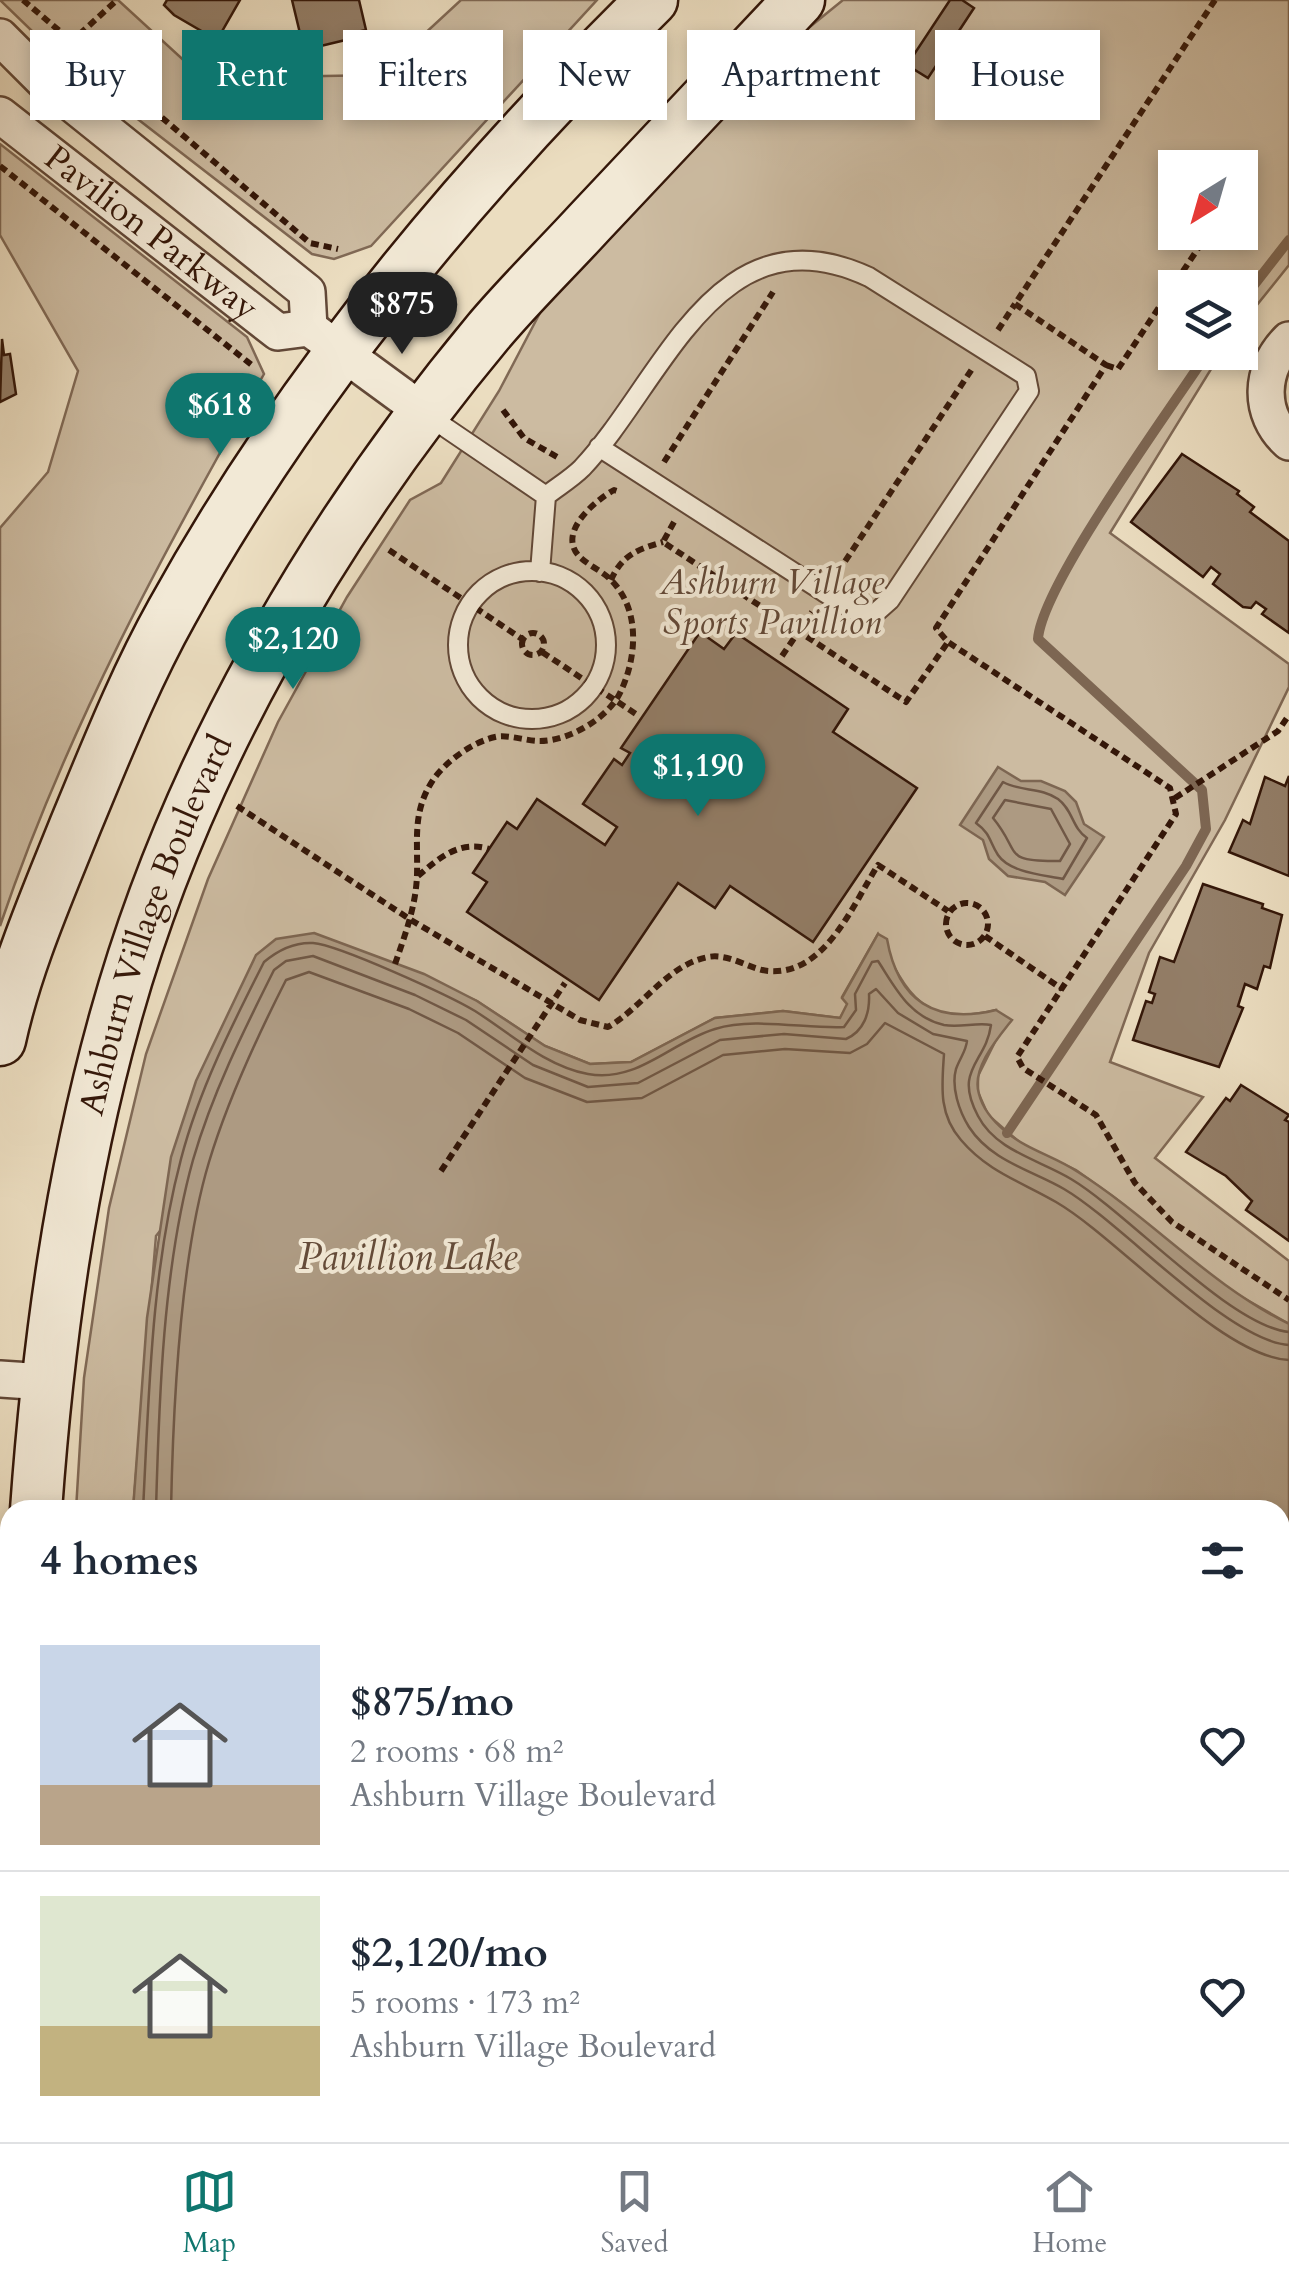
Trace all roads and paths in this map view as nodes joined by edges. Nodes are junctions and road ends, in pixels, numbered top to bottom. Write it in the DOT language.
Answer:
graph roads {
  1 [pos="23,0"];
  2 [pos="117,0"];
  3 [pos="652,0"];
  4 [pos="799,0"];
  5 [pos="1215,0"];
  6 [pos="56,30"];
  7 [pos="84,30"];
  8 [pos="0,37"];
  9 [pos="0,115"];
  10 [pos="162,120"];
  11 [pos="0,166"];
  12 [pos="338,249"];
  13 [pos="1198,250"];
  14 [pos="792,261"];
  15 [pos="1015,304"];
  16 [pos="325,340"];
  17 [pos="1289,340"];
  18 [pos="984,350"];
  19 [pos="1106,364"];
  20 [pos="253,366"];
  21 [pos="425,414"];
  22 [pos="1289,442"];
  23 [pos="599,447"];
  24 [pos="669,492"];
  25 [pos="546,496"];
  26 [pos="636,497"];
  27 [pos="662,514"];
  28 [pos="674,523"];
  29 [pos="663,542"];
  30 [pos="389,550"];
  31 [pos="540,572"];
  32 [pos="611,580"];
  33 [pos="824,592"];
  34 [pos="470,604"];
  35 [pos="799,631"];
  36 [pos="522,639"];
  37 [pos="948,642"];
  38 [pos="542,652"];
  39 [pos="782,656"];
  40 [pos="595,686"];
  41 [pos="617,701"];
  42 [pos="1289,715"];
  43 [pos="639,716"];
  44 [pos="202,784"];
  45 [pos="1179,796"];
  46 [pos="489,849"];
  47 [pos="417,876"];
  48 [pos="948,912"];
  49 [pos="411,920"];
  50 [pos="986,936"];
  51 [pos="395,964"];
  52 [pos="565,983"];
  53 [pos="1062,989"];
  54 [pos="552,1003"];
  55 [pos="0,1040"];
  56 [pos="441,1171"];
  57 [pos="1289,1300"];
  58 [pos="23,1380"];
  59 [pos="35,1500"];
  1 -- 6 [label="path"];
  2 -- 7 [label="path"];
  3 -- 16 [label="main road"];
  4 -- 21 [label="main road, Ashburn Village Boulevard"];
  5 -- 15 [label="path"];
  8 -- 16 [label="street, Pavilion Parkway"];
  9 -- 16 [label="street, Pavilion Parkway"];
  10 -- 12 [label="path"];
  11 -- 20 [label="path"];
  13 -- 19 [label="path"];
  14 -- 18 [label="lane"];
  14 -- 23 [label="lane"];
  14 -- 24 [label="path"];
  15 -- 18 [label="path"];
  15 -- 19 [label="path"];
  16 -- 21 [label="street"];
  16 -- 55 [label="main road"];
  17 -- 22 [label="street"];
  18 -- 33 [label="path"];
  18 -- 33 [label="lane"];
  19 -- 37 [label="path"];
  21 -- 25 [label="lane"];
  21 -- 44 [label="main road, Ashburn Village Boulevard"];
  23 -- 24 [label="lane"];
  23 -- 25 [label="lane"];
  24 -- 28 [label="path"];
  24 -- 33 [label="lane"];
  25 -- 31 [label="lane"];
  26 -- 32 [label="path"];
  27 -- 28 [label="path"];
  28 -- 29 [label="path"];
  29 -- 32 [label="path"];
  29 -- 35 [label="path"];
  30 -- 34 [label="path"];
  31 -- 34 [label="lane"];
  31 -- 40 [label="lane"];
  32 -- 41 [label="path"];
  33 -- 35 [label="path"];
  34 -- 36 [label="path"];
  34 -- 40 [label="lane"];
  35 -- 37 [label="path"];
  35 -- 39 [label="path"];
  36 -- 38 [label="path"];
  36 -- 38 [label="path"];
  37 -- 45 [label="path"];
  38 -- 40 [label="path"];
  40 -- 41 [label="path"];
  41 -- 43 [label="path"];
  41 -- 47 [label="path"];
  42 -- 45 [label="path"];
  44 -- 49 [label="path"];
  44 -- 58 [label="main road, Ashburn Village Boulevard"];
  45 -- 53 [label="path"];
  46 -- 47 [label="path"];
  47 -- 49 [label="path"];
  48 -- 50 [label="path"];
  48 -- 50 [label="path"];
  48 -- 54 [label="path"];
  49 -- 51 [label="path"];
  49 -- 54 [label="path"];
  50 -- 53 [label="path"];
  52 -- 54 [label="path"];
  53 -- 57 [label="path"];
  54 -- 56 [label="path"];
  58 -- 59 [label="main road, Ashburn Village Boulevard"];
}
